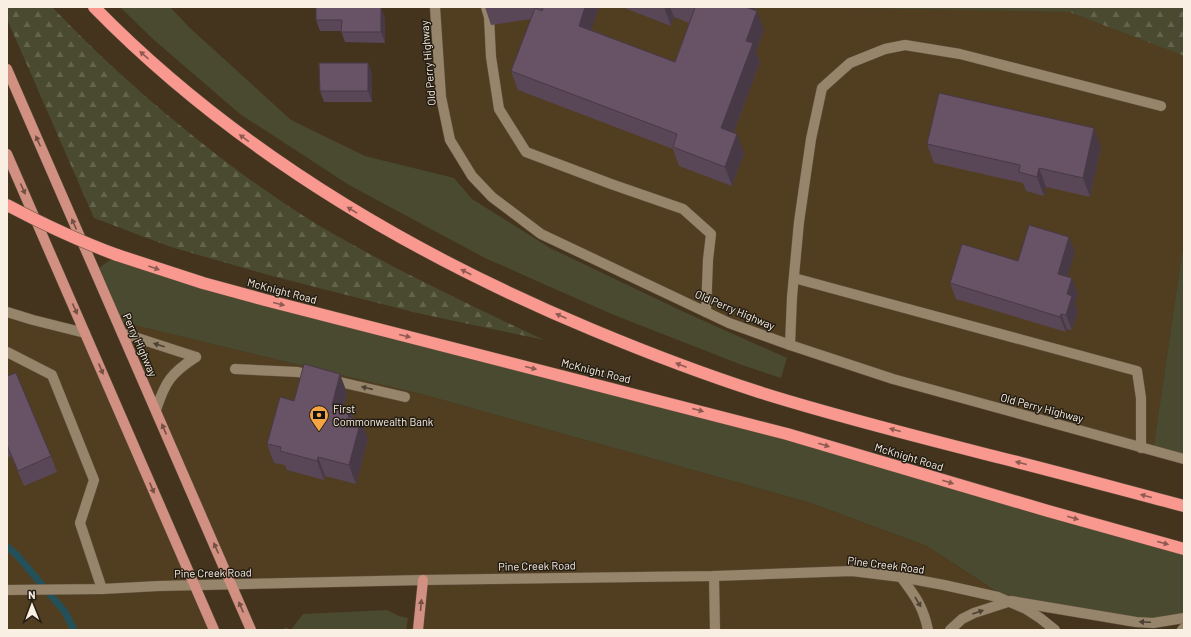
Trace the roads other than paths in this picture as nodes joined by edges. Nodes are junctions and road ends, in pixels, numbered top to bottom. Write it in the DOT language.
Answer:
graph roads {
  1 [pos="94,7"];
  2 [pos="435,7"];
  3 [pos="486,7"];
  4 [pos="7,69"];
  5 [pos="1161,106"];
  6 [pos="7,154"];
  7 [pos="7,205"];
  8 [pos="794,278"];
  9 [pos="7,312"];
  10 [pos="706,312"];
  11 [pos="85,333"];
  12 [pos="122,333"];
  13 [pos="790,345"];
  14 [pos="7,352"];
  15 [pos="235,369"];
  16 [pos="405,397"];
  17 [pos="156,410"];
  18 [pos="1141,448"];
  19 [pos="1184,460"];
  20 [pos="1184,506"];
  21 [pos="1184,549"];
  22 [pos="714,576"];
  23 [pos="900,577"];
  24 [pos="423,580"];
  25 [pos="231,584"];
  26 [pos="195,586"];
  27 [pos="102,589"];
  28 [pos="7,590"];
  29 [pos="1011,601"];
  30 [pos="1184,618"];
  31 [pos="214,630"];
  32 [pos="251,630"];
  33 [pos="418,630"];
  34 [pos="715,630"];
  35 [pos="928,630"];
  36 [pos="950,630"];
  37 [pos="1055,630"];
  20 -- 1 [label="highway, McKnight Road, one-way"];
  2 -- 10 [label="street, Old Perry Highway"];
  3 -- 10 [label="street"];
  12 -- 4 [label="main road, Perry Highway, one-way"];
  5 -- 8 [label="street"];
  6 -- 11 [label="main road, one-way"];
  7 -- 21 [label="highway, McKnight Road, one-way, bridge"];
  8 -- 13 [label="street"];
  8 -- 18 [label="street"];
  9 -- 11 [label="street"];
  10 -- 13 [label="street, Old Perry Highway"];
  11 -- 26 [label="main road, one-way"];
  12 -- 17 [label="main road, Perry Highway"];
  17 -- 12 [label="street, one-way"];
  13 -- 18 [label="street, Old Perry Highway"];
  14 -- 27 [label="street"];
  16 -- 15 [label="street, one-way"];
  25 -- 17 [label="main road, Perry Highway, one-way"];
  18 -- 19 [label="street, Old Perry Highway"];
  22 -- 23 [label="street, Pine Creek Road"];
  22 -- 24 [label="street, Pine Creek Road"];
  22 -- 34 [label="street"];
  23 -- 29 [label="street, Pine Creek Road"];
  23 -- 35 [label="street, one-way"];
  24 -- 25 [label="street, Pine Creek Road"];
  33 -- 24 [label="main road, one-way"];
  25 -- 26 [label="street, Pine Creek Road"];
  32 -- 25 [label="main road, Perry Highway, one-way"];
  26 -- 27 [label="street, Pine Creek Road"];
  26 -- 31 [label="main road"];
  27 -- 28 [label="street, Pine Creek Road"];
  30 -- 29 [label="street, one-way"];
  36 -- 29 [label="street, one-way"];
  29 -- 37 [label="street, Pine Creek Road"];
}
